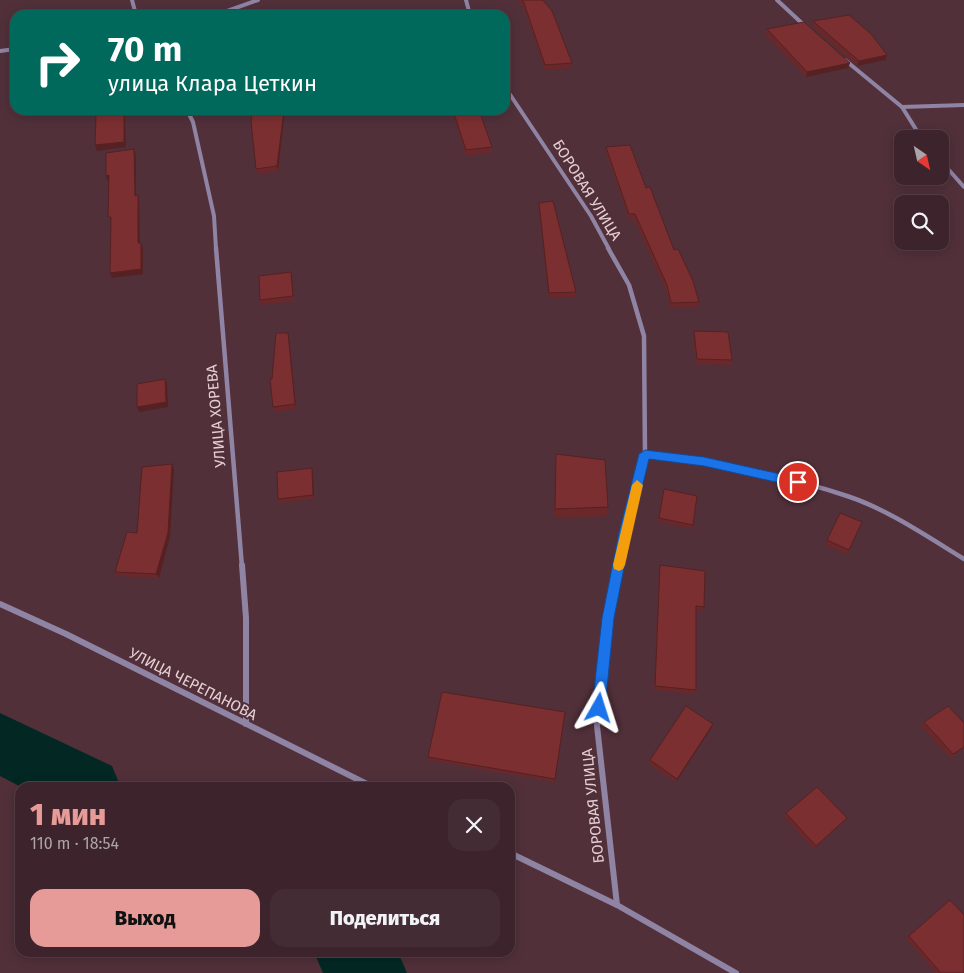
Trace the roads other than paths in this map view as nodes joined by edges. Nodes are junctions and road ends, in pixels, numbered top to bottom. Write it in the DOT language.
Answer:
graph roads {
  1 [pos="258,0"];
  2 [pos="777,0"];
  3 [pos="230,10"];
  4 [pos="811,31"];
  5 [pos="838,54"];
  6 [pos="510,94"];
  7 [pos="964,105"];
  8 [pos="902,107"];
  9 [pos="190,115"];
  10 [pos="916,130"];
  11 [pos="949,170"];
  12 [pos="964,187"];
  13 [pos="645,454"];
  14 [pos="964,558"];
  15 [pos="0,604"];
  16 [pos="246,724"];
  17 [pos="363,782"];
  18 [pos="515,855"];
  19 [pos="617,905"];
  20 [pos="736,973"];
  1 -- 3 [label="street"];
  2 -- 4 [label="street"];
  5 -- 8 [label="street"];
  6 -- 13 [label="street, БОРОВАЯ УЛИЦА"];
  7 -- 8 [label="street"];
  8 -- 10 [label="street"];
  9 -- 16 [label="street, УЛИЦА ХОРЕВА"];
  11 -- 12 [label="street"];
  13 -- 14 [label="street"];
  13 -- 19 [label="street, БОРОВАЯ УЛИЦА"];
  15 -- 16 [label="street, УЛИЦА ЧЕРЕПАНОВА"];
  16 -- 17 [label="street, УЛИЦА ЧЕРЕПАНОВА"];
  18 -- 19 [label="street"];
  19 -- 20 [label="street"];
}
